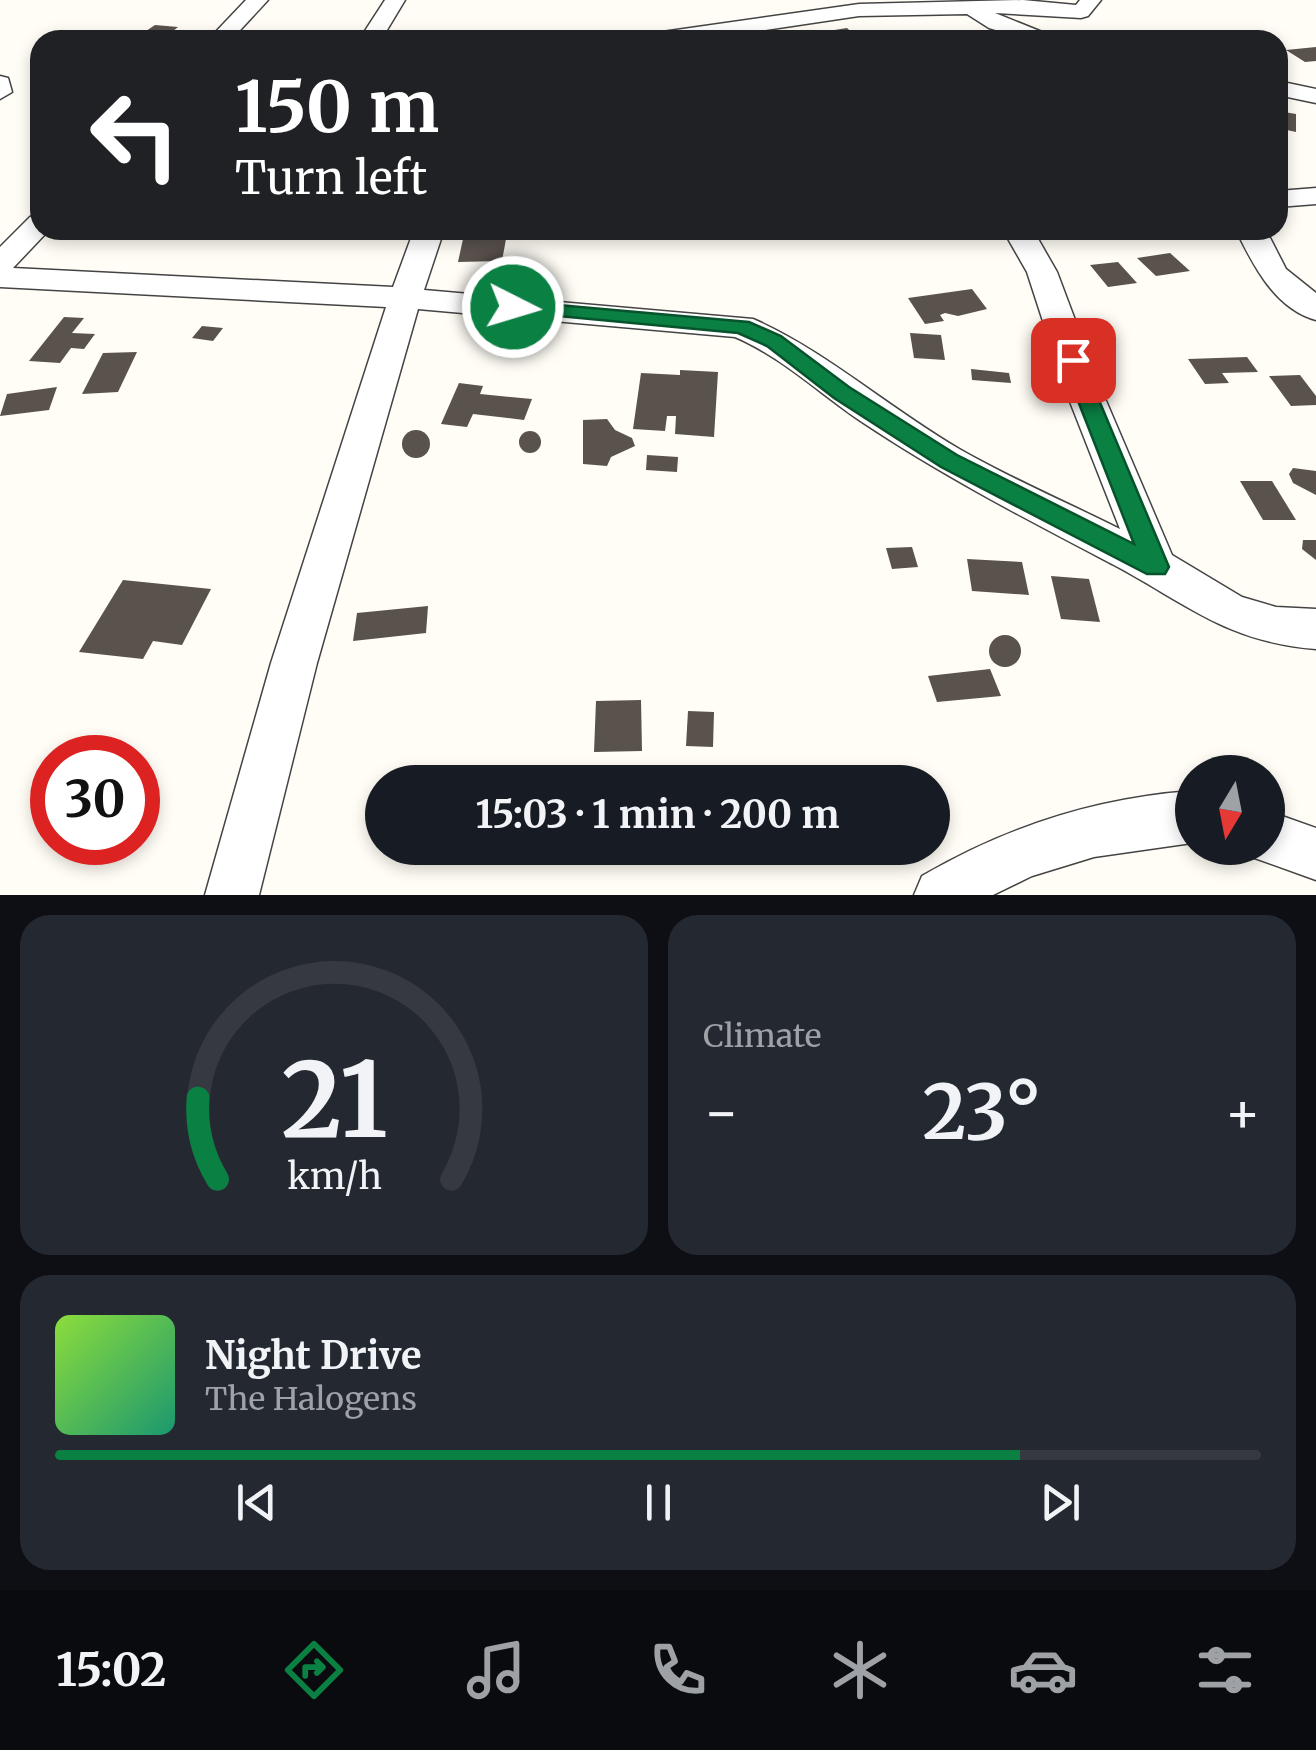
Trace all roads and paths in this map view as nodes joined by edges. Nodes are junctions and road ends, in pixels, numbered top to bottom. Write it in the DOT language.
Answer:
graph roads {
  1 [pos="258,0"];
  2 [pos="395,0"];
  3 [pos="857,5"];
  4 [pos="1086,6"];
  5 [pos="972,8"];
  6 [pos="760,25"];
  7 [pos="229,30"];
  8 [pos="376,30"];
  9 [pos="725,30"];
  10 [pos="768,30"];
  11 [pos="1017,30"];
  12 [pos="0,84"];
  13 [pos="1288,90"];
  14 [pos="0,92"];
  15 [pos="1316,96"];
  16 [pos="1316,196"];
  17 [pos="1288,198"];
  18 [pos="30,233"];
  19 [pos="426,240"];
  20 [pos="1024,240"];
  21 [pos="1256,240"];
  22 [pos="0,264"];
  23 [pos="0,277"];
  24 [pos="405,298"];
  25 [pos="1316,310"];
  26 [pos="1156,567"];
  27 [pos="1316,629"];
  28 [pos="1175,818"];
  29 [pos="1285,843"];
  30 [pos="1316,854"];
  31 [pos="232,895"];
  32 [pos="940,895"];
  1 -- 7 [label="street"];
  2 -- 8 [label="street"];
  3 -- 5 [label="street"];
  3 -- 6 [label="street"];
  4 -- 5 [label="street"];
  5 -- 11 [label="street"];
  6 -- 9 [label="street"];
  6 -- 10 [label="street"];
  12 -- 14 [label="street"];
  13 -- 15 [label="street"];
  16 -- 17 [label="street"];
  18 -- 22 [label="street"];
  19 -- 24 [label="street"];
  20 -- 26 [label="street"];
  21 -- 25 [label="street"];
  23 -- 24 [label="street"];
  24 -- 26 [label="street"];
  24 -- 31 [label="street"];
  26 -- 27 [label="street"];
  28 -- 32 [label="street"];
  29 -- 30 [label="street"];
}
